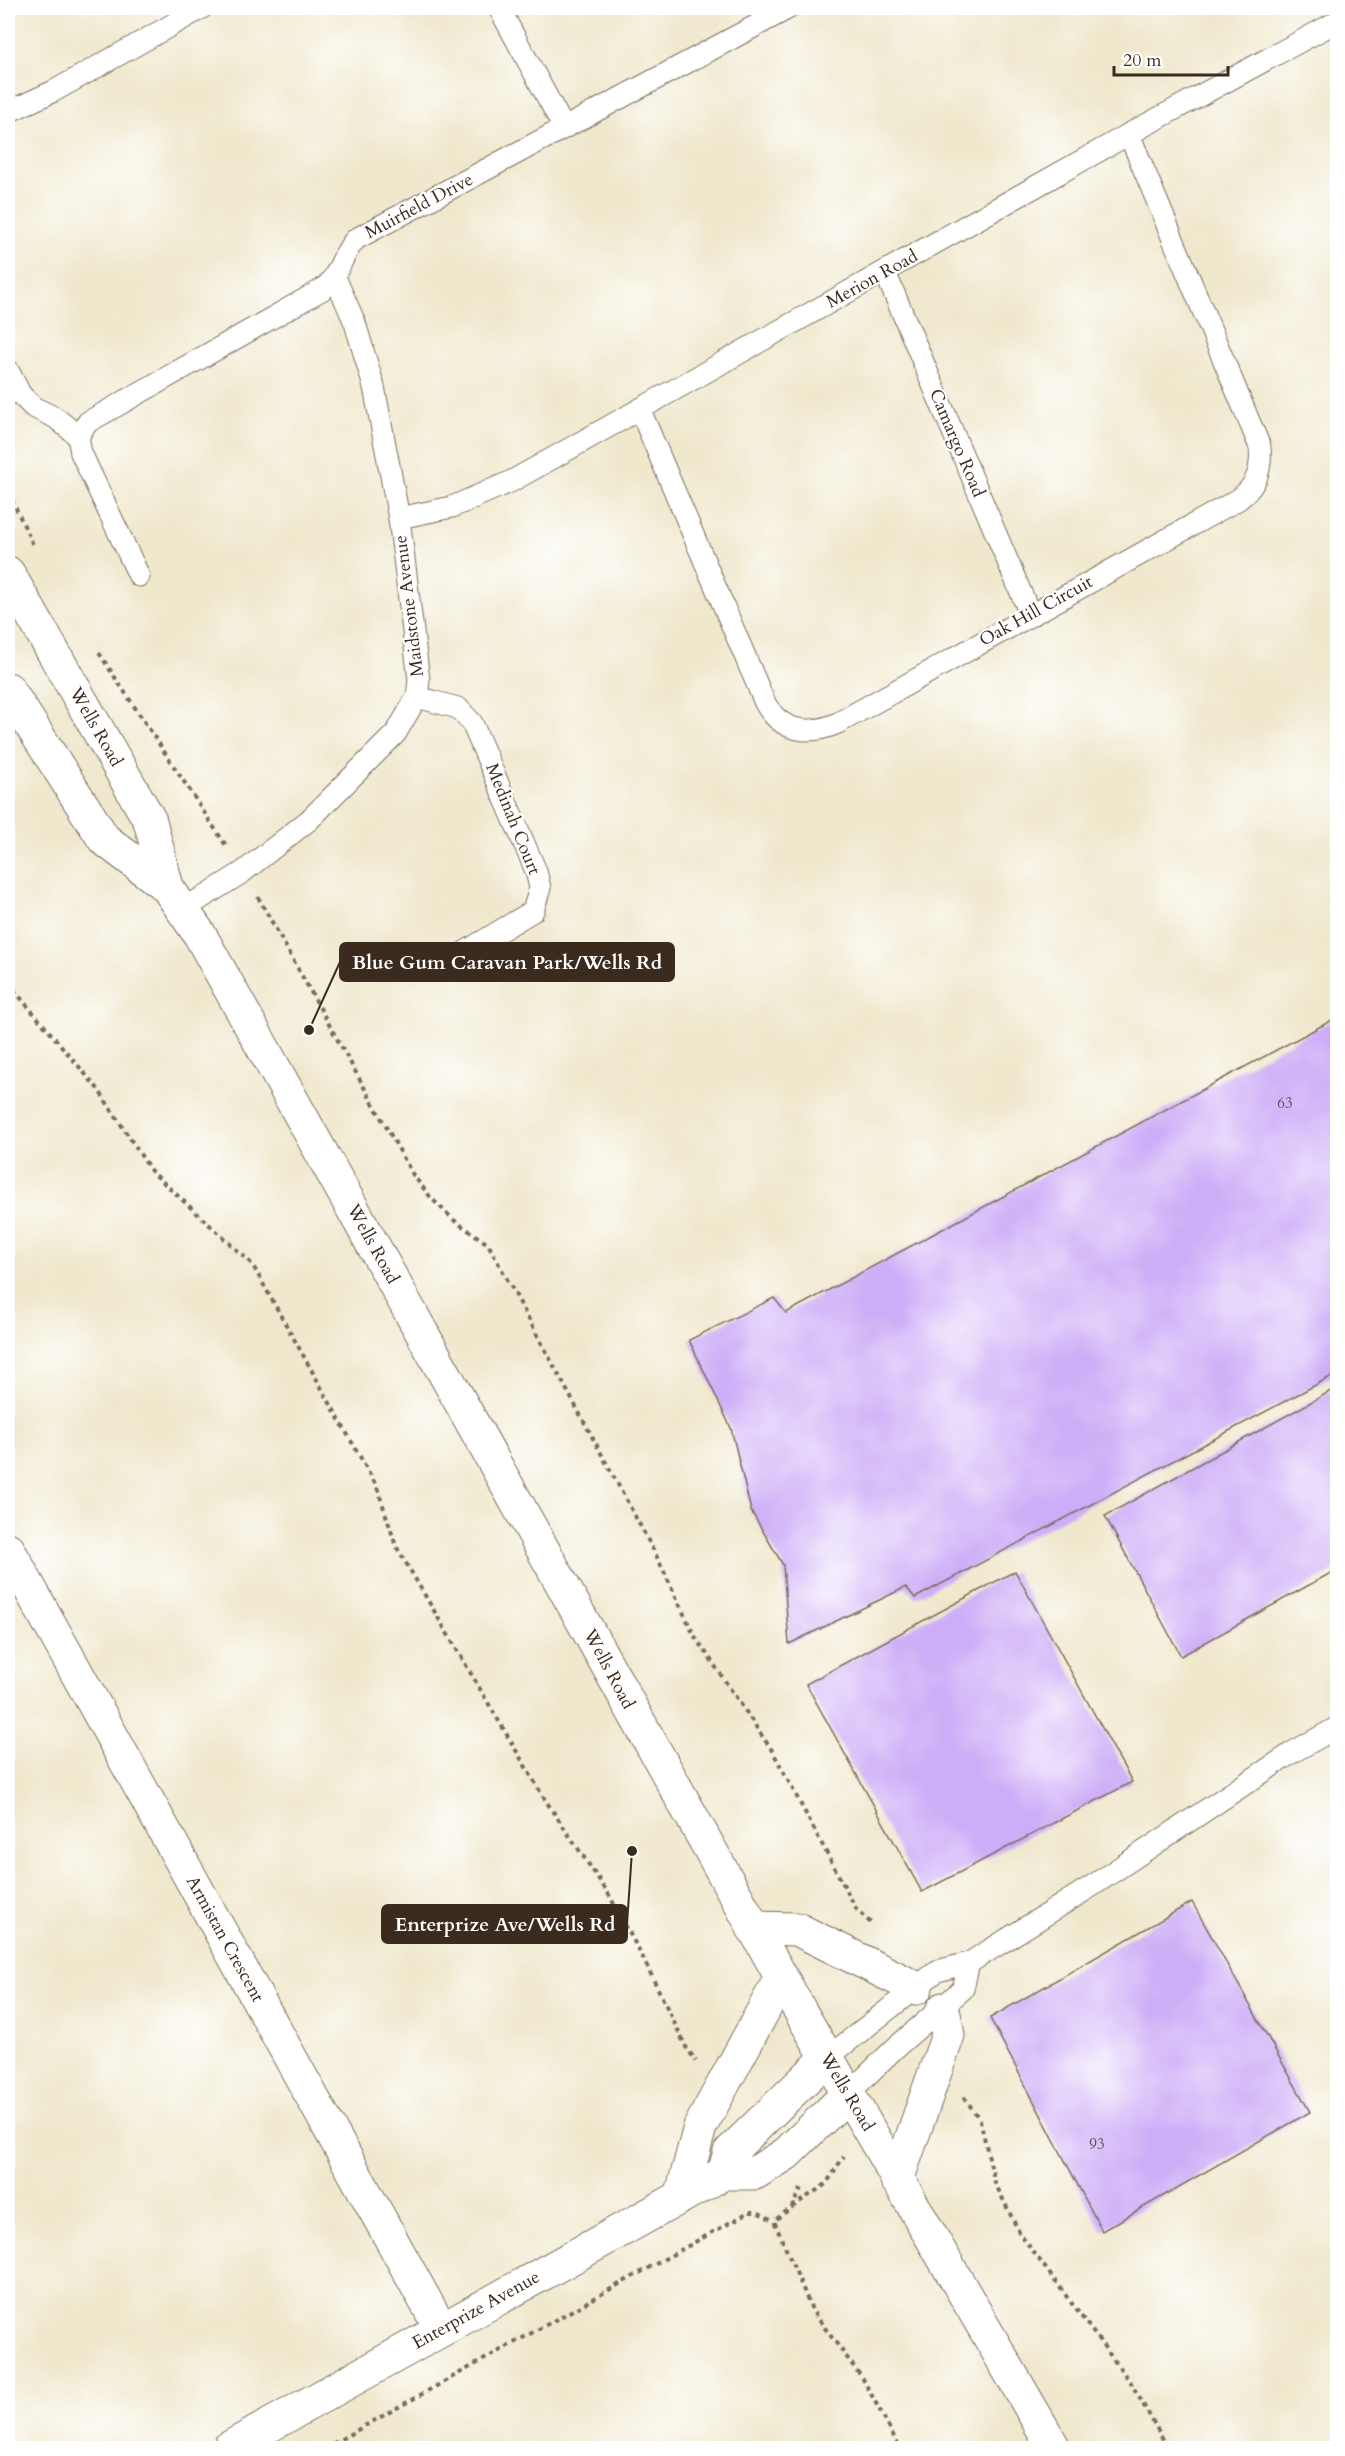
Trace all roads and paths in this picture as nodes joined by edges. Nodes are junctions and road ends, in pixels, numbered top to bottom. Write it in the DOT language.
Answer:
graph roads {
  1 [pos="202,8"];
  2 [pos="499,8"];
  3 [pos="789,8"];
  4 [pos="1338,21"];
  5 [pos="8,112"];
  6 [pos="564,128"];
  7 [pos="1129,134"];
  8 [pos="885,272"];
  9 [pos="335,277"];
  10 [pos="8,370"];
  11 [pos="640,410"];
  12 [pos="78,436"];
  13 [pos="8,491"];
  14 [pos="399,518"];
  15 [pos="36,550"];
  16 [pos="8,573"];
  17 [pos="139,576"];
  18 [pos="1030,614"];
  19 [pos="94,645"];
  20 [pos="8,689"];
  21 [pos="417,697"];
  22 [pos="243,872"];
  23 [pos="175,898"];
  24 [pos="443,965"];
  25 [pos="8,983"];
  26 [pos="8,1549"];
  27 [pos="1338,1727"];
  28 [pos="753,1929"];
  29 [pos="969,1963"];
  30 [pos="869,1964"];
  31 [pos="781,1978"];
  32 [pos="916,1988"];
  33 [pos="943,2009"];
  34 [pos="827,2058"];
  35 [pos="729,2077"];
  36 [pos="932,2081"];
  37 [pos="848,2094"];
  38 [pos="786,2154"];
  39 [pos="724,2173"];
  40 [pos="897,2180"];
  41 [pos="681,2197"];
  42 [pos="774,2221"];
  43 [pos="441,2329"];
  44 [pos="230,2448"];
  45 [pos="324,2448"];
  46 [pos="900,2448"];
  47 [pos="1054,2448"];
  48 [pos="1168,2448"];
  1 -- 5 [label="lane"];
  2 -- 6 [label="lane"];
  3 -- 6 [label="lane, Muirfield Drive"];
  4 -- 7 [label="lane, Merion Road"];
  6 -- 9 [label="lane, Muirfield Drive"];
  7 -- 8 [label="lane, Merion Road"];
  7 -- 18 [label="lane, Oak Hill Circuit"];
  8 -- 11 [label="lane, Merion Road"];
  8 -- 18 [label="lane, Camargo Road"];
  9 -- 12 [label="lane, Muirfield Drive"];
  9 -- 14 [label="lane, Maidstone Avenue"];
  10 -- 12 [label="lane"];
  11 -- 14 [label="lane, Merion Road"];
  11 -- 18 [label="lane, Oak Hill Circuit"];
  12 -- 17 [label="lane"];
  13 -- 15 [label="path"];
  14 -- 21 [label="lane, Maidstone Avenue"];
  16 -- 23 [label="main road, Wells Road"];
  19 -- 22 [label="path"];
  20 -- 23 [label="main road, Wells Road"];
  21 -- 22 [label="lane, Maidstone Avenue"];
  21 -- 24 [label="lane, Medinah Court"];
  22 -- 23 [label="lane, Maidstone Avenue"];
  22 -- 30 [label="path"];
  23 -- 28 [label="main road, Wells Road"];
  25 -- 35 [label="path"];
  26 -- 43 [label="main road, Armistan Crescent"];
  27 -- 29 [label="lane"];
  28 -- 30 [label="main road"];
  28 -- 31 [label="main road, Wells Road"];
  29 -- 32 [label="lane"];
  29 -- 33 [label="lane"];
  30 -- 32 [label="main road"];
  31 -- 34 [label="main road, Wells Road"];
  31 -- 35 [label="main road"];
  32 -- 34 [label="lane"];
  33 -- 36 [label="main road"];
  33 -- 37 [label="lane"];
  34 -- 37 [label="main road, Wells Road"];
  34 -- 39 [label="main road"];
  35 -- 41 [label="main road"];
  36 -- 40 [label="main road"];
  36 -- 48 [label="path"];
  37 -- 38 [label="main road, Enterprize Avenue"];
  37 -- 40 [label="main road, Wells Road"];
  38 -- 39 [label="main road, Enterprize Avenue"];
  38 -- 42 [label="path"];
  39 -- 41 [label="main road, Enterprize Avenue"];
  40 -- 47 [label="main road, Wells Road"];
  41 -- 43 [label="main road, Enterprize Avenue"];
  42 -- 45 [label="path"];
  42 -- 46 [label="path"];
  43 -- 44 [label="main road, Enterprize Avenue"];
}
